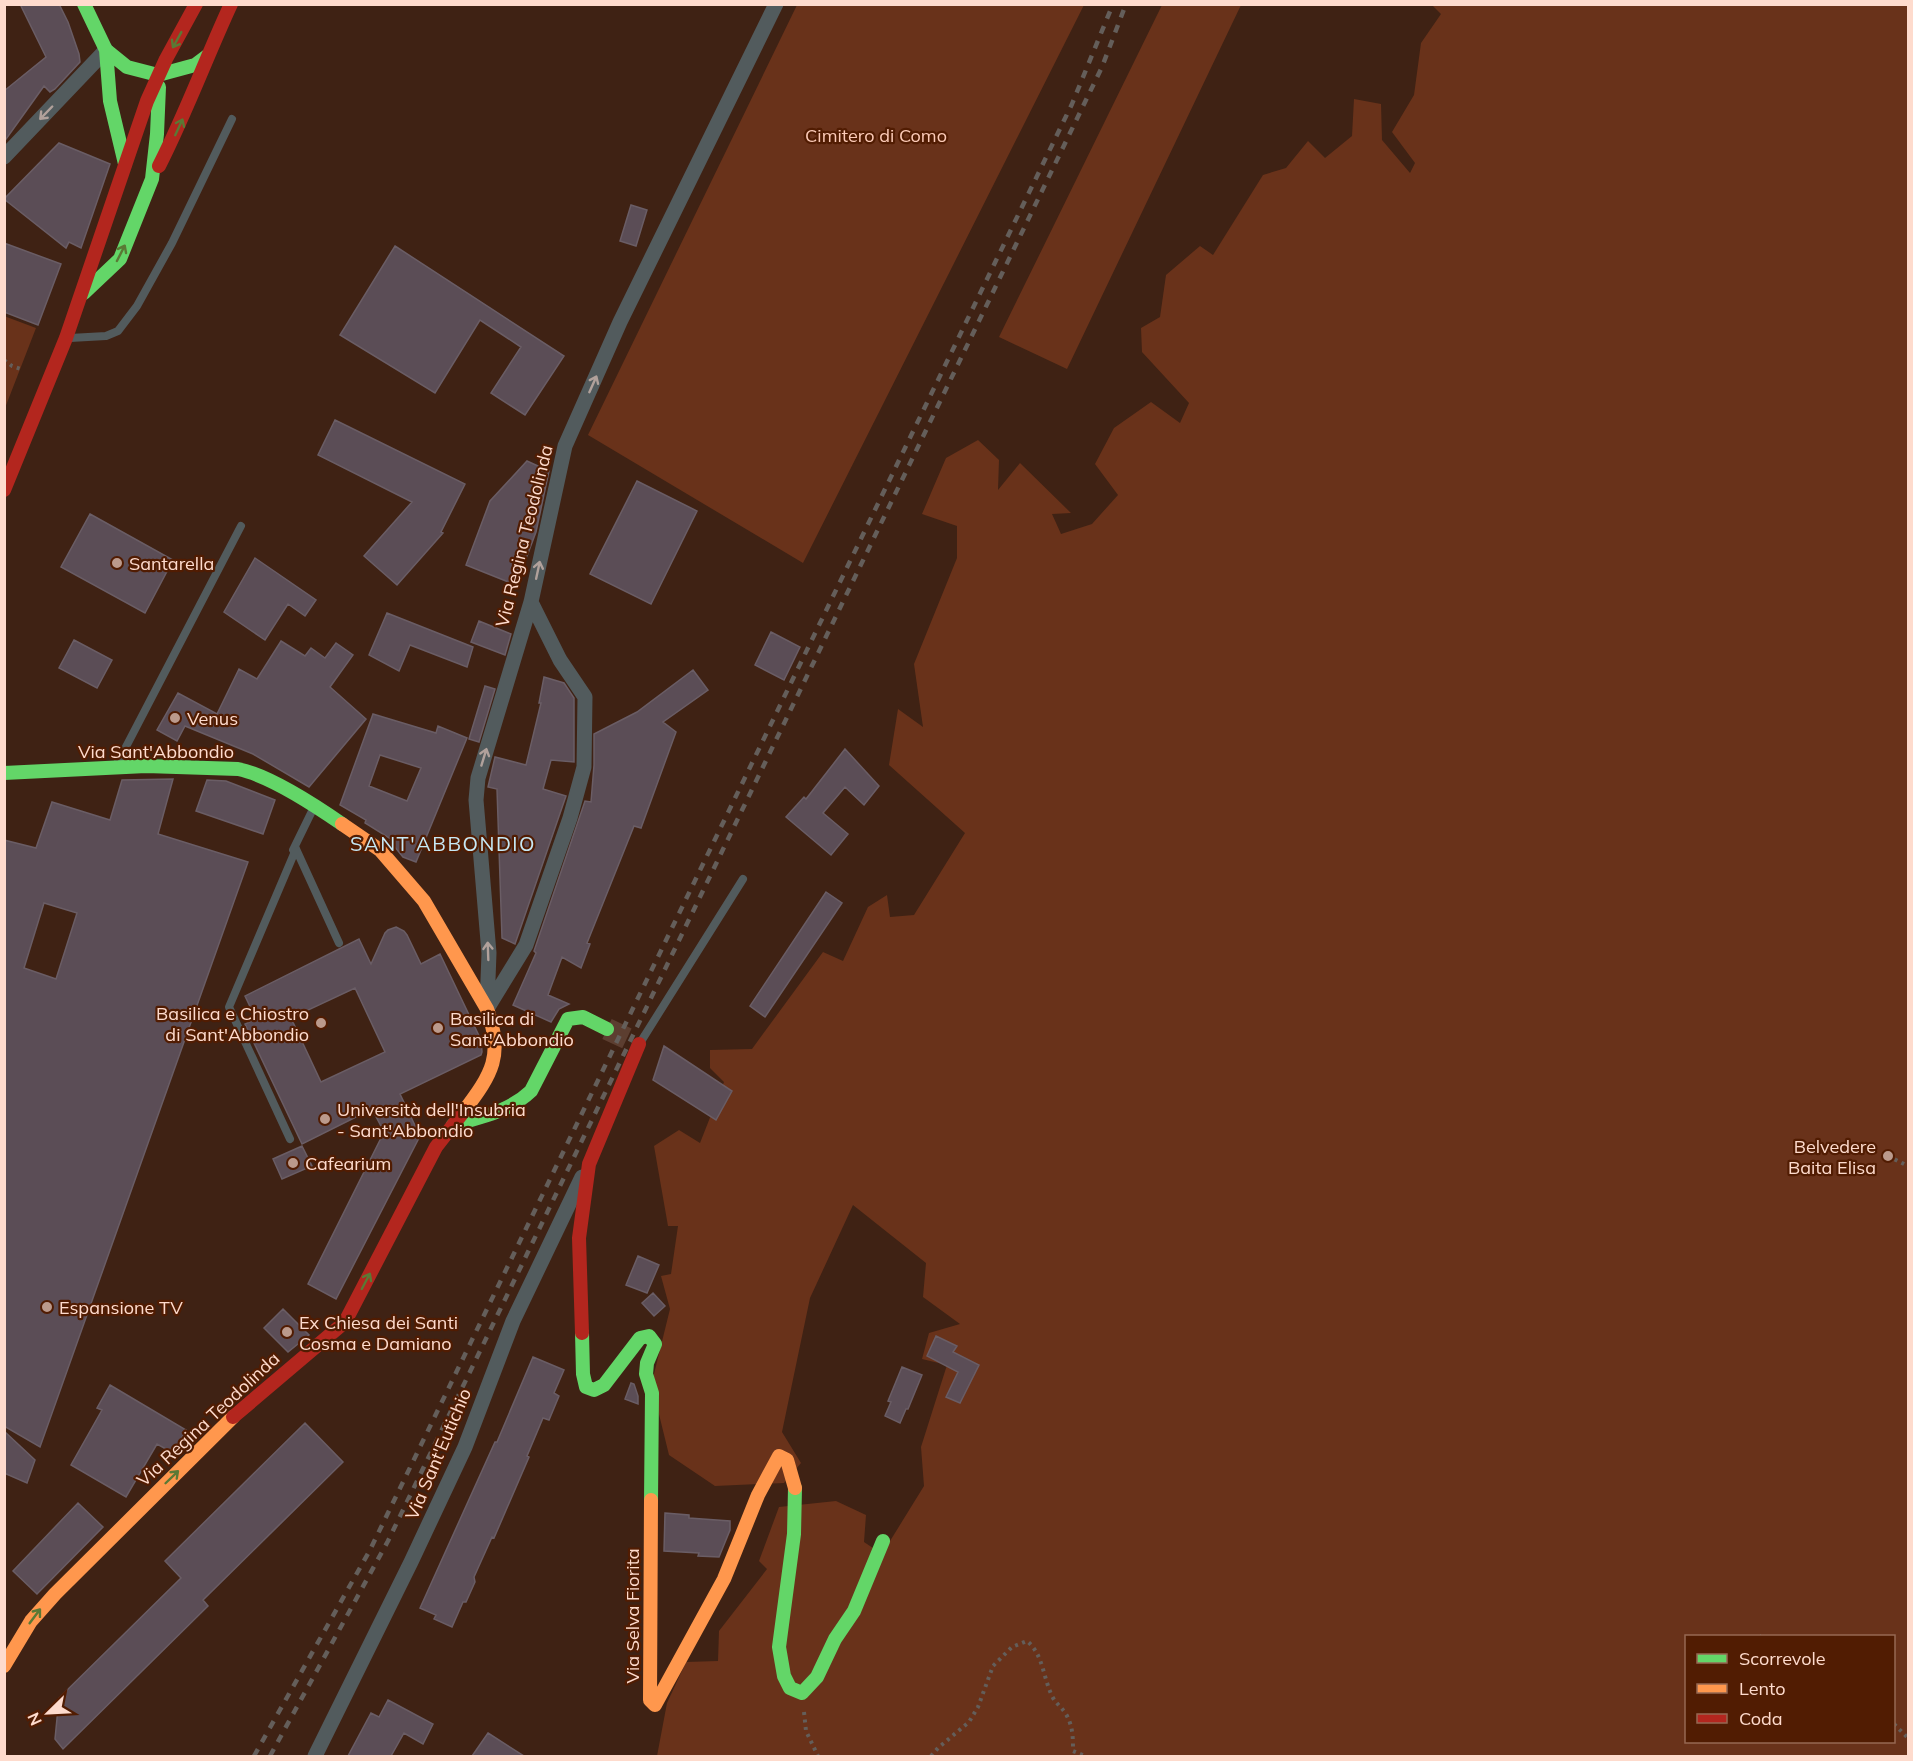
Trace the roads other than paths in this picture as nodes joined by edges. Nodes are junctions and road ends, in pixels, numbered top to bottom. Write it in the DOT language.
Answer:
graph roads {
  1 [pos="84,4"];
  2 [pos="196,4"];
  3 [pos="231,4"];
  4 [pos="776,4"];
  5 [pos="106,50"];
  6 [pos="207,56"];
  7 [pos="158,75"];
  8 [pos="232,119"];
  9 [pos="4,157"];
  10 [pos="125,164"];
  11 [pos="152,179"];
  12 [pos="82,295"];
  13 [pos="66,338"];
  14 [pos="4,490"];
  15 [pos="241,526"];
  16 [pos="531,602"];
  17 [pos="116,766"];
  18 [pos="4,773"];
  19 [pos="315,806"];
  20 [pos="296,849"];
  21 [pos="743,879"];
  22 [pos="339,943"];
  23 [pos="487,1009"];
  24 [pos="604,1027"];
  25 [pos="639,1044"];
  26 [pos="453,1125"];
  27 [pos="290,1138"];
  28 [pos="589,1164"];
  29 [pos="883,1541"];
  30 [pos="4,1666"];
  31 [pos="315,1756"];
  1 -- 5 [label="street"];
  2 -- 7 [label="street, one-way"];
  3 -- 6 [label="street"];
  16 -- 4 [label="street, Via Regina Teodolinda, one-way"];
  5 -- 7 [label="street"];
  5 -- 9 [label="street, one-way"];
  5 -- 10 [label="street"];
  6 -- 7 [label="street"];
  11 -- 6 [label="street, one-way"];
  7 -- 10 [label="street"];
  7 -- 11 [label="street"];
  8 -- 13 [label="lane"];
  10 -- 12 [label="street"];
  12 -- 11 [label="street, one-way"];
  12 -- 13 [label="street"];
  13 -- 14 [label="street"];
  15 -- 17 [label="lane"];
  23 -- 16 [label="street, Via Regina Teodolinda, one-way"];
  16 -- 23 [label="street"];
  17 -- 18 [label="street, Via Sant'Abbondio"];
  17 -- 19 [label="street, Via Sant'Abbondio"];
  19 -- 20 [label="lane"];
  19 -- 23 [label="street, Via Sant'Abbondio"];
  20 -- 22 [label="lane"];
  20 -- 27 [label="lane"];
  21 -- 25 [label="lane"];
  23 -- 26 [label="street, Via Regina Teodolinda"];
  24 -- 26 [label="street"];
  25 -- 28 [label="street, Via Selva Fiorita"];
  30 -- 26 [label="street, Via Regina Teodolinda, one-way"];
  28 -- 29 [label="street, Via Selva Fiorita"];
  28 -- 31 [label="street, Via Sant'Eutichio"];
}
